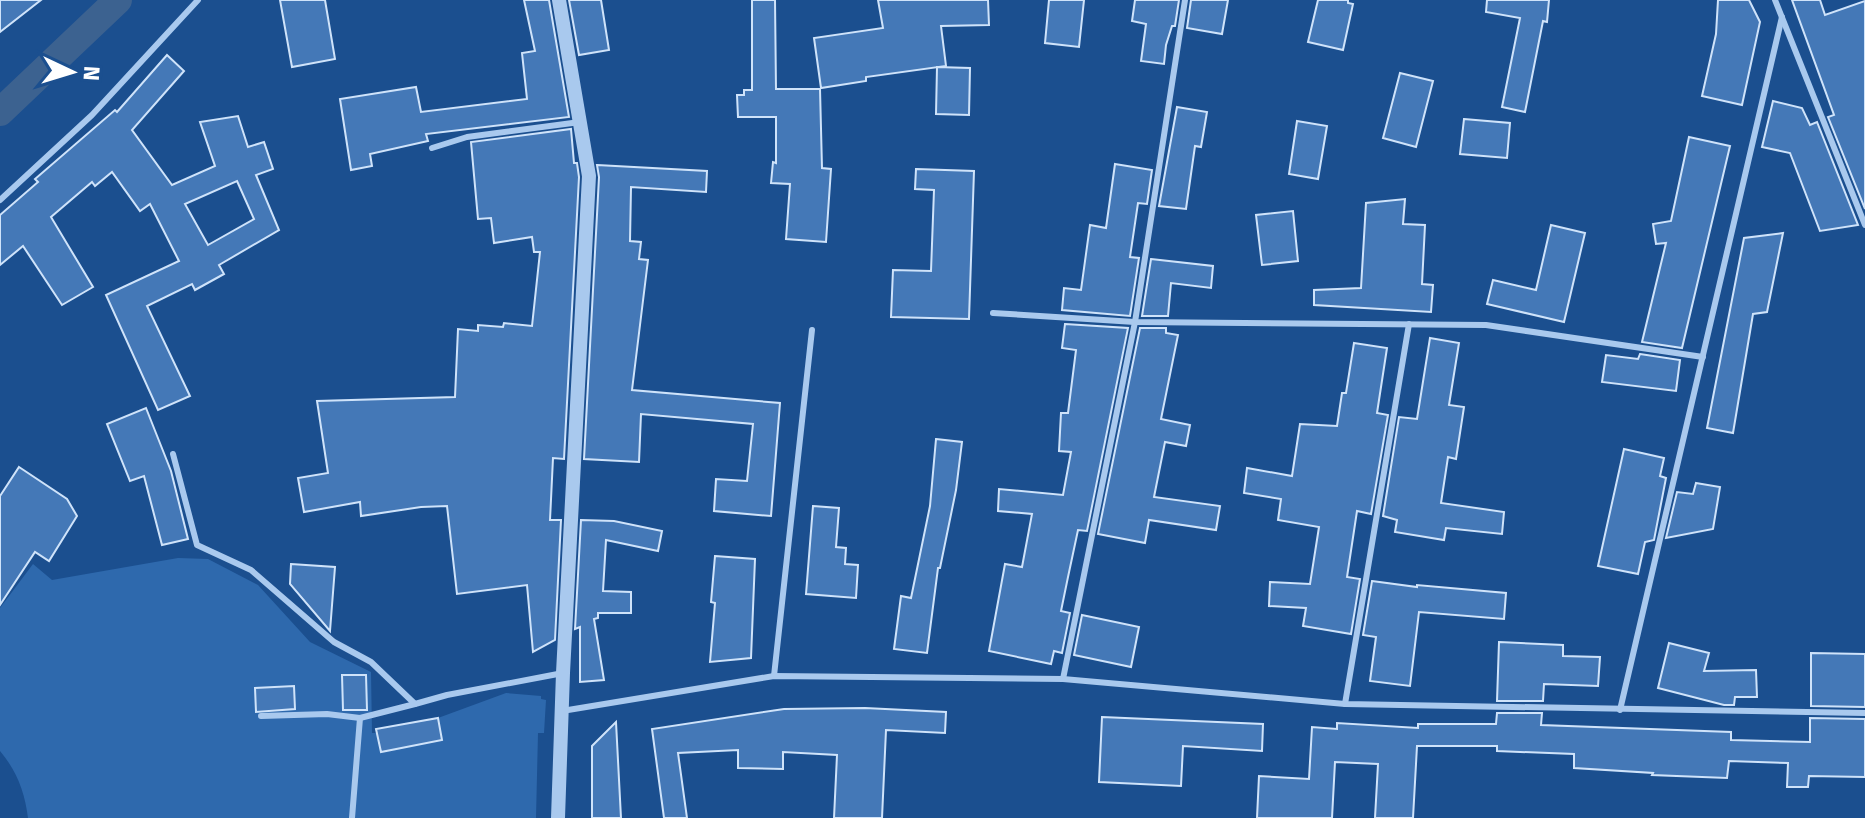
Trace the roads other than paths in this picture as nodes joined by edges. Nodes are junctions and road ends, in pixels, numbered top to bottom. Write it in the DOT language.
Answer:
graph roads {
  1 [pos="198,0"];
  2 [pos="559,0"];
  3 [pos="1185,0"];
  4 [pos="1775,0"];
  5 [pos="1782,17"];
  6 [pos="580,122"];
  7 [pos="432,148"];
  8 [pos="0,200"];
  9 [pos="1865,225"];
  10 [pos="993,313"];
  11 [pos="1135,322"];
  12 [pos="1409,324"];
  13 [pos="812,330"];
  14 [pos="1703,357"];
  15 [pos="173,454"];
  16 [pos="563,673"];
  17 [pos="774,676"];
  18 [pos="1063,679"];
  19 [pos="415,704"];
  20 [pos="1345,704"];
  21 [pos="1620,710"];
  22 [pos="562,711"];
  23 [pos="1865,713"];
  24 [pos="261,716"];
  25 [pos="360,718"];
  26 [pos="352,818"];
  27 [pos="558,818"];
  1 -- 8 [label="lane"];
  2 -- 6 [label="street"];
  3 -- 11 [label="lane"];
  4 -- 5 [label="lane"];
  5 -- 9 [label="lane"];
  5 -- 14 [label="lane"];
  6 -- 7 [label="lane"];
  6 -- 16 [label="street"];
  10 -- 11 [label="lane"];
  11 -- 12 [label="lane"];
  11 -- 18 [label="lane"];
  12 -- 14 [label="lane"];
  12 -- 20 [label="lane"];
  13 -- 17 [label="lane"];
  14 -- 21 [label="lane"];
  15 -- 19 [label="lane"];
  16 -- 19 [label="lane"];
  16 -- 22 [label="street"];
  17 -- 18 [label="lane"];
  17 -- 22 [label="lane"];
  18 -- 20 [label="lane"];
  19 -- 25 [label="lane"];
  20 -- 21 [label="lane"];
  21 -- 23 [label="lane"];
  22 -- 27 [label="street"];
  24 -- 25 [label="lane"];
  25 -- 26 [label="lane"];
}
